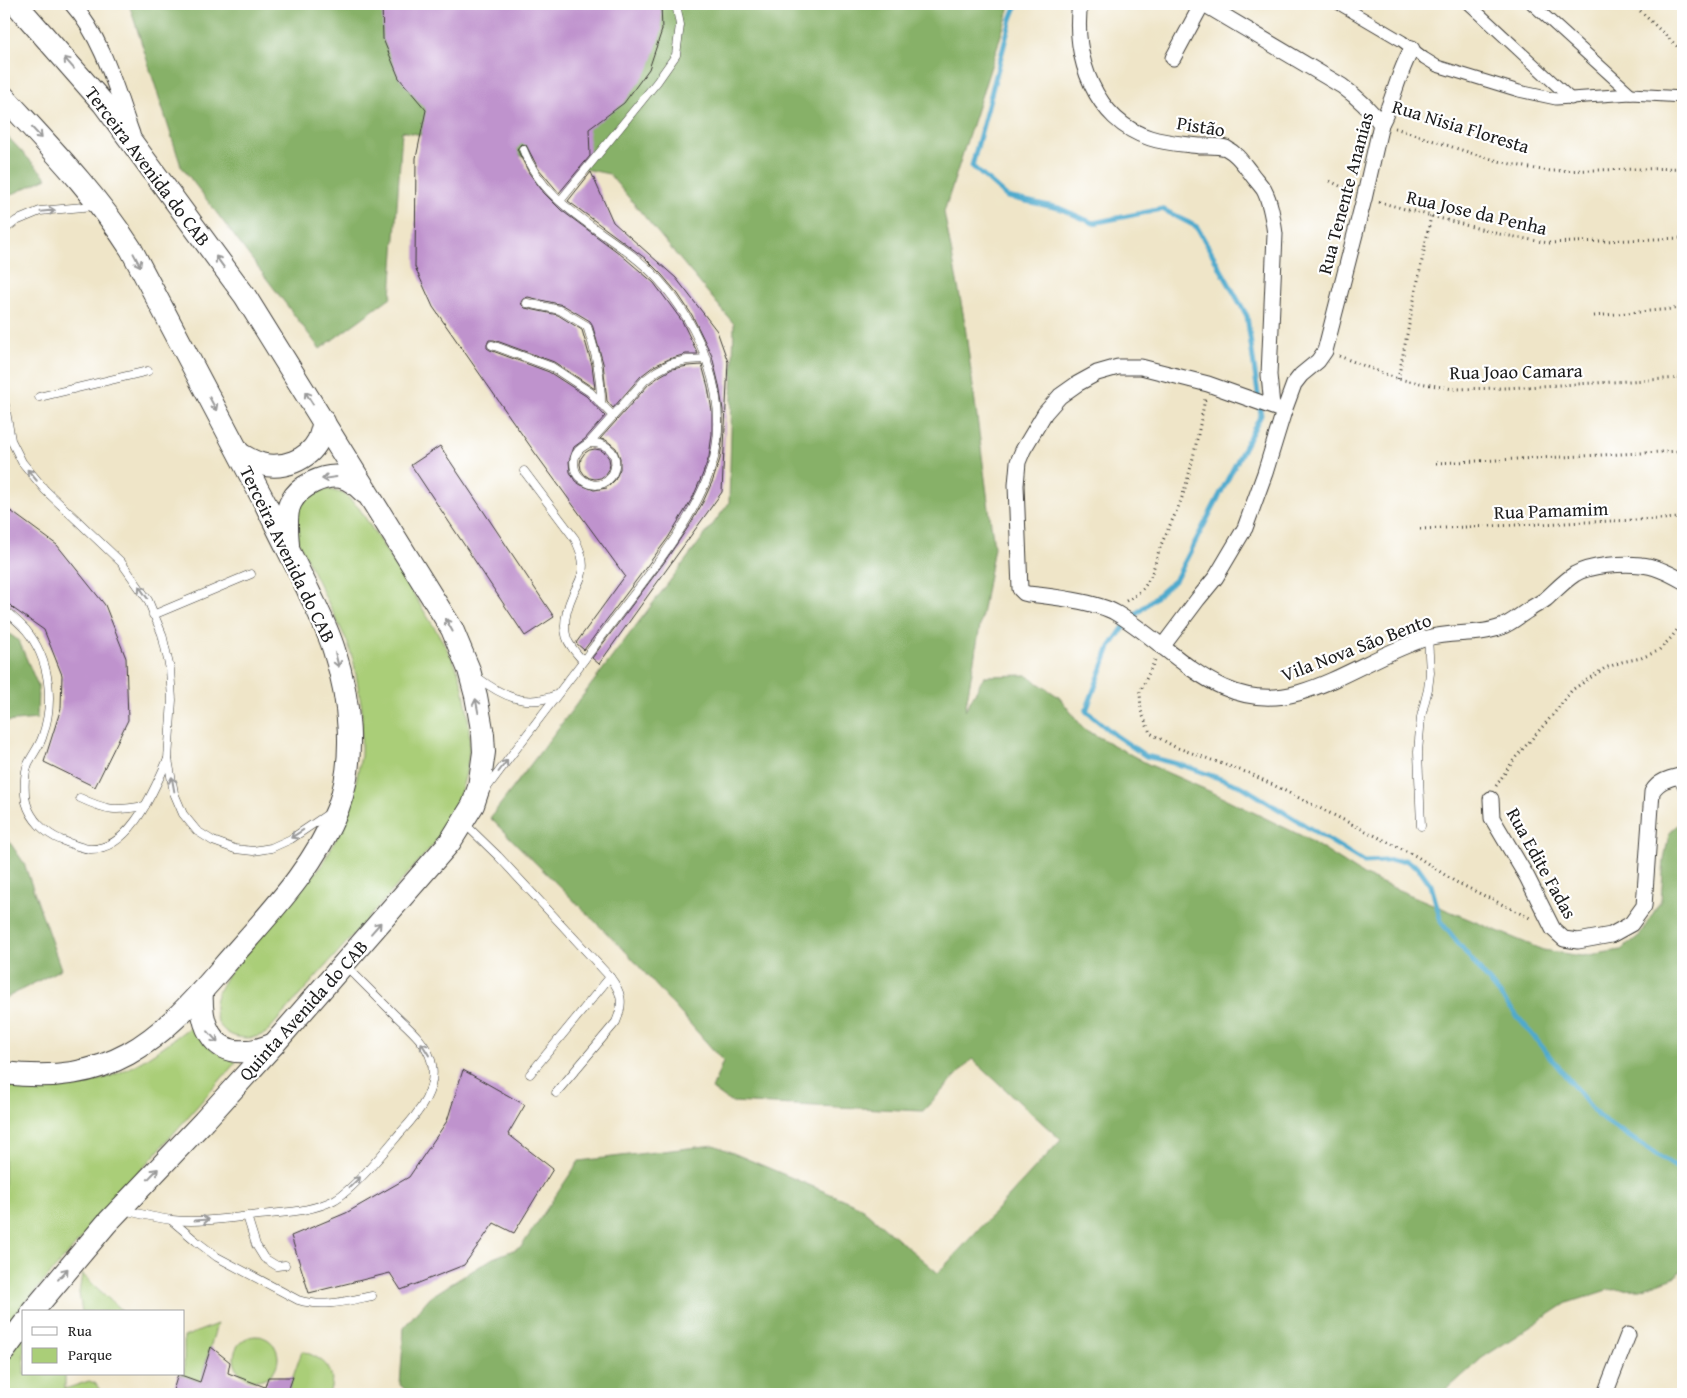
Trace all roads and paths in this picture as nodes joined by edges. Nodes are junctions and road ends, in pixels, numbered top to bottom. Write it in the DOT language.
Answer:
graph roads {
  1 [pos="16,4"];
  2 [pos="72,4"];
  3 [pos="676,4"];
  4 [pos="1080,4"];
  5 [pos="1203,4"];
  6 [pos="1339,4"];
  7 [pos="1469,4"];
  8 [pos="1532,4"];
  9 [pos="1633,4"];
  10 [pos="1412,48"];
  11 [pos="1683,52"];
  12 [pos="1172,58"];
  13 [pos="1631,94"];
  14 [pos="4,97"];
  15 [pos="1683,97"];
  16 [pos="1571,98"];
  17 [pos="1381,124"];
  18 [pos="523,150"];
  19 [pos="140,154"];
  20 [pos="1683,168"];
  21 [pos="1330,181"];
  22 [pos="1364,199"];
  23 [pos="560,200"];
  24 [pos="101,205"];
  25 [pos="1431,216"];
  26 [pos="4,230"];
  27 [pos="1683,238"];
  28 [pos="527,303"];
  29 [pos="1683,308"];
  30 [pos="1594,316"];
  31 [pos="492,345"];
  32 [pos="1325,351"];
  33 [pos="707,359"];
  34 [pos="148,371"];
  35 [pos="1683,378"];
  36 [pos="1398,379"];
  37 [pos="1208,384"];
  38 [pos="38,397"];
  39 [pos="4,400"];
  40 [pos="601,404"];
  41 [pos="1278,408"];
  42 [pos="613,416"];
  43 [pos="324,422"];
  44 [pos="589,444"];
  45 [pos="1683,451"];
  46 [pos="240,454"];
  47 [pos="1436,462"];
  48 [pos="524,471"];
  49 [pos="371,497"];
  50 [pos="1683,518"];
  51 [pos="1420,529"];
  52 [pos="288,550"];
  53 [pos="251,574"];
  54 [pos="1683,581"];
  55 [pos="1102,607"];
  56 [pos="4,609"];
  57 [pos="153,615"];
  58 [pos="1683,622"];
  59 [pos="1428,637"];
  60 [pos="1162,647"];
  61 [pos="583,661"];
  62 [pos="469,670"];
  63 [pos="558,694"];
  64 [pos="168,759"];
  65 [pos="1681,780"];
  66 [pos="80,798"];
  67 [pos="1491,799"];
  68 [pos="145,806"];
  69 [pos="338,807"];
  70 [pos="469,814"];
  71 [pos="1421,826"];
  72 [pos="1553,929"];
  73 [pos="344,964"];
  74 [pos="610,977"];
  75 [pos="202,991"];
  76 [pos="274,1044"];
  77 [pos="4,1073"];
  78 [pos="530,1074"];
  79 [pos="556,1093"];
  80 [pos="119,1209"];
  81 [pos="248,1216"];
  82 [pos="171,1220"];
  83 [pos="285,1265"];
  84 [pos="372,1296"];
  85 [pos="34,1310"];
  86 [pos="22,1327"];
  87 [pos="1628,1335"];
  88 [pos="4,1351"];
  89 [pos="1683,1389"];
  90 [pos="1606,1394"];
  91 [pos="1682,1394"];
  19 -- 1 [label="main road, Terceira Avenida do CAB, one-way"];
  2 -- 19 [label="street"];
  3 -- 23 [label="lane"];
  4 -- 41 [label="street, Pistão"];
  5 -- 12 [label="street"];
  5 -- 17 [label="street, Rua Nisia Floresta"];
  6 -- 10 [label="street"];
  7 -- 16 [label="street"];
  8 -- 13 [label="street"];
  9 -- 11 [label="path"];
  10 -- 16 [label="street"];
  10 -- 17 [label="street, Rua Tenente Ananias"];
  13 -- 15 [label="street"];
  13 -- 16 [label="street"];
  14 -- 24 [label="main road, Terceira Avenida do CAB, one-way"];
  17 -- 20 [label="path, Rua Nisia Floresta"];
  17 -- 22 [label="street, Rua Tenente Ananias"];
  18 -- 23 [label="lane"];
  43 -- 19 [label="main road, Terceira Avenida do CAB, one-way"];
  21 -- 22 [label="path, Rua Jose da Penha"];
  22 -- 25 [label="path, Rua Jose da Penha"];
  22 -- 32 [label="street, Rua Tenente Ananias"];
  23 -- 33 [label="lane"];
  26 -- 24 [label="lane, one-way"];
  24 -- 46 [label="main road, Terceira Avenida do CAB, one-way"];
  25 -- 27 [label="path, Rua Jose da Penha"];
  25 -- 36 [label="path"];
  28 -- 40 [label="lane"];
  29 -- 30 [label="path"];
  31 -- 40 [label="lane"];
  32 -- 36 [label="path, Rua Joao Camara"];
  32 -- 41 [label="street"];
  33 -- 42 [label="lane"];
  33 -- 61 [label="lane"];
  34 -- 38 [label="lane"];
  35 -- 36 [label="path, Rua Joao Camara"];
  37 -- 41 [label="street"];
  37 -- 55 [label="path"];
  37 -- 55 [label="street, Vila Nova São Bento"];
  57 -- 39 [label="lane, one-way"];
  40 -- 42 [label="lane"];
  41 -- 60 [label="street"];
  42 -- 44 [label="lane"];
  43 -- 46 [label="main road"];
  43 -- 49 [label="main road, Terceira Avenida do CAB"];
  44 -- 44 [label="lane"];
  45 -- 47 [label="path"];
  46 -- 52 [label="main road, Terceira Avenida do CAB"];
  48 -- 61 [label="lane"];
  49 -- 52 [label="main road, one-way"];
  62 -- 49 [label="main road, Terceira Avenida do CAB, one-way"];
  50 -- 51 [label="path, Rua Pamamim"];
  52 -- 69 [label="main road, Terceira Avenida do CAB, one-way"];
  53 -- 57 [label="lane"];
  54 -- 59 [label="street, Vila Nova São Bento"];
  55 -- 60 [label="street, Vila Nova São Bento"];
  56 -- 68 [label="lane"];
  57 -- 64 [label="lane"];
  58 -- 67 [label="path"];
  59 -- 60 [label="street, Vila Nova São Bento"];
  59 -- 71 [label="lane"];
  60 -- 72 [label="path"];
  61 -- 63 [label="lane"];
  62 -- 63 [label="lane"];
  70 -- 62 [label="main road, Quinta Avenida do CAB, one-way"];
  70 -- 63 [label="lane, one-way"];
  64 -- 68 [label="lane"];
  69 -- 64 [label="lane, one-way"];
  65 -- 72 [label="street, Rua Edite Fadas"];
  66 -- 68 [label="lane"];
  67 -- 72 [label="street, Rua Edite Fadas"];
  69 -- 75 [label="main road, Terceira Avenida do CAB"];
  73 -- 70 [label="main road, Quinta Avenida do CAB, one-way"];
  70 -- 74 [label="lane"];
  73 -- 76 [label="main road, Quinta Avenida do CAB"];
  81 -- 73 [label="lane, one-way"];
  74 -- 78 [label="lane"];
  74 -- 79 [label="lane"];
  75 -- 76 [label="main road, one-way"];
  75 -- 77 [label="main road, Terceira Avenida do CAB"];
  80 -- 76 [label="main road, Quinta Avenida do CAB, one-way"];
  80 -- 82 [label="lane"];
  85 -- 80 [label="main road, Quinta Avenida do CAB, one-way"];
  82 -- 81 [label="lane, one-way"];
  81 -- 83 [label="lane"];
  82 -- 84 [label="lane"];
  86 -- 88 [label="main road"];
  87 -- 90 [label="street"];
  89 -- 91 [label="path"];
}
